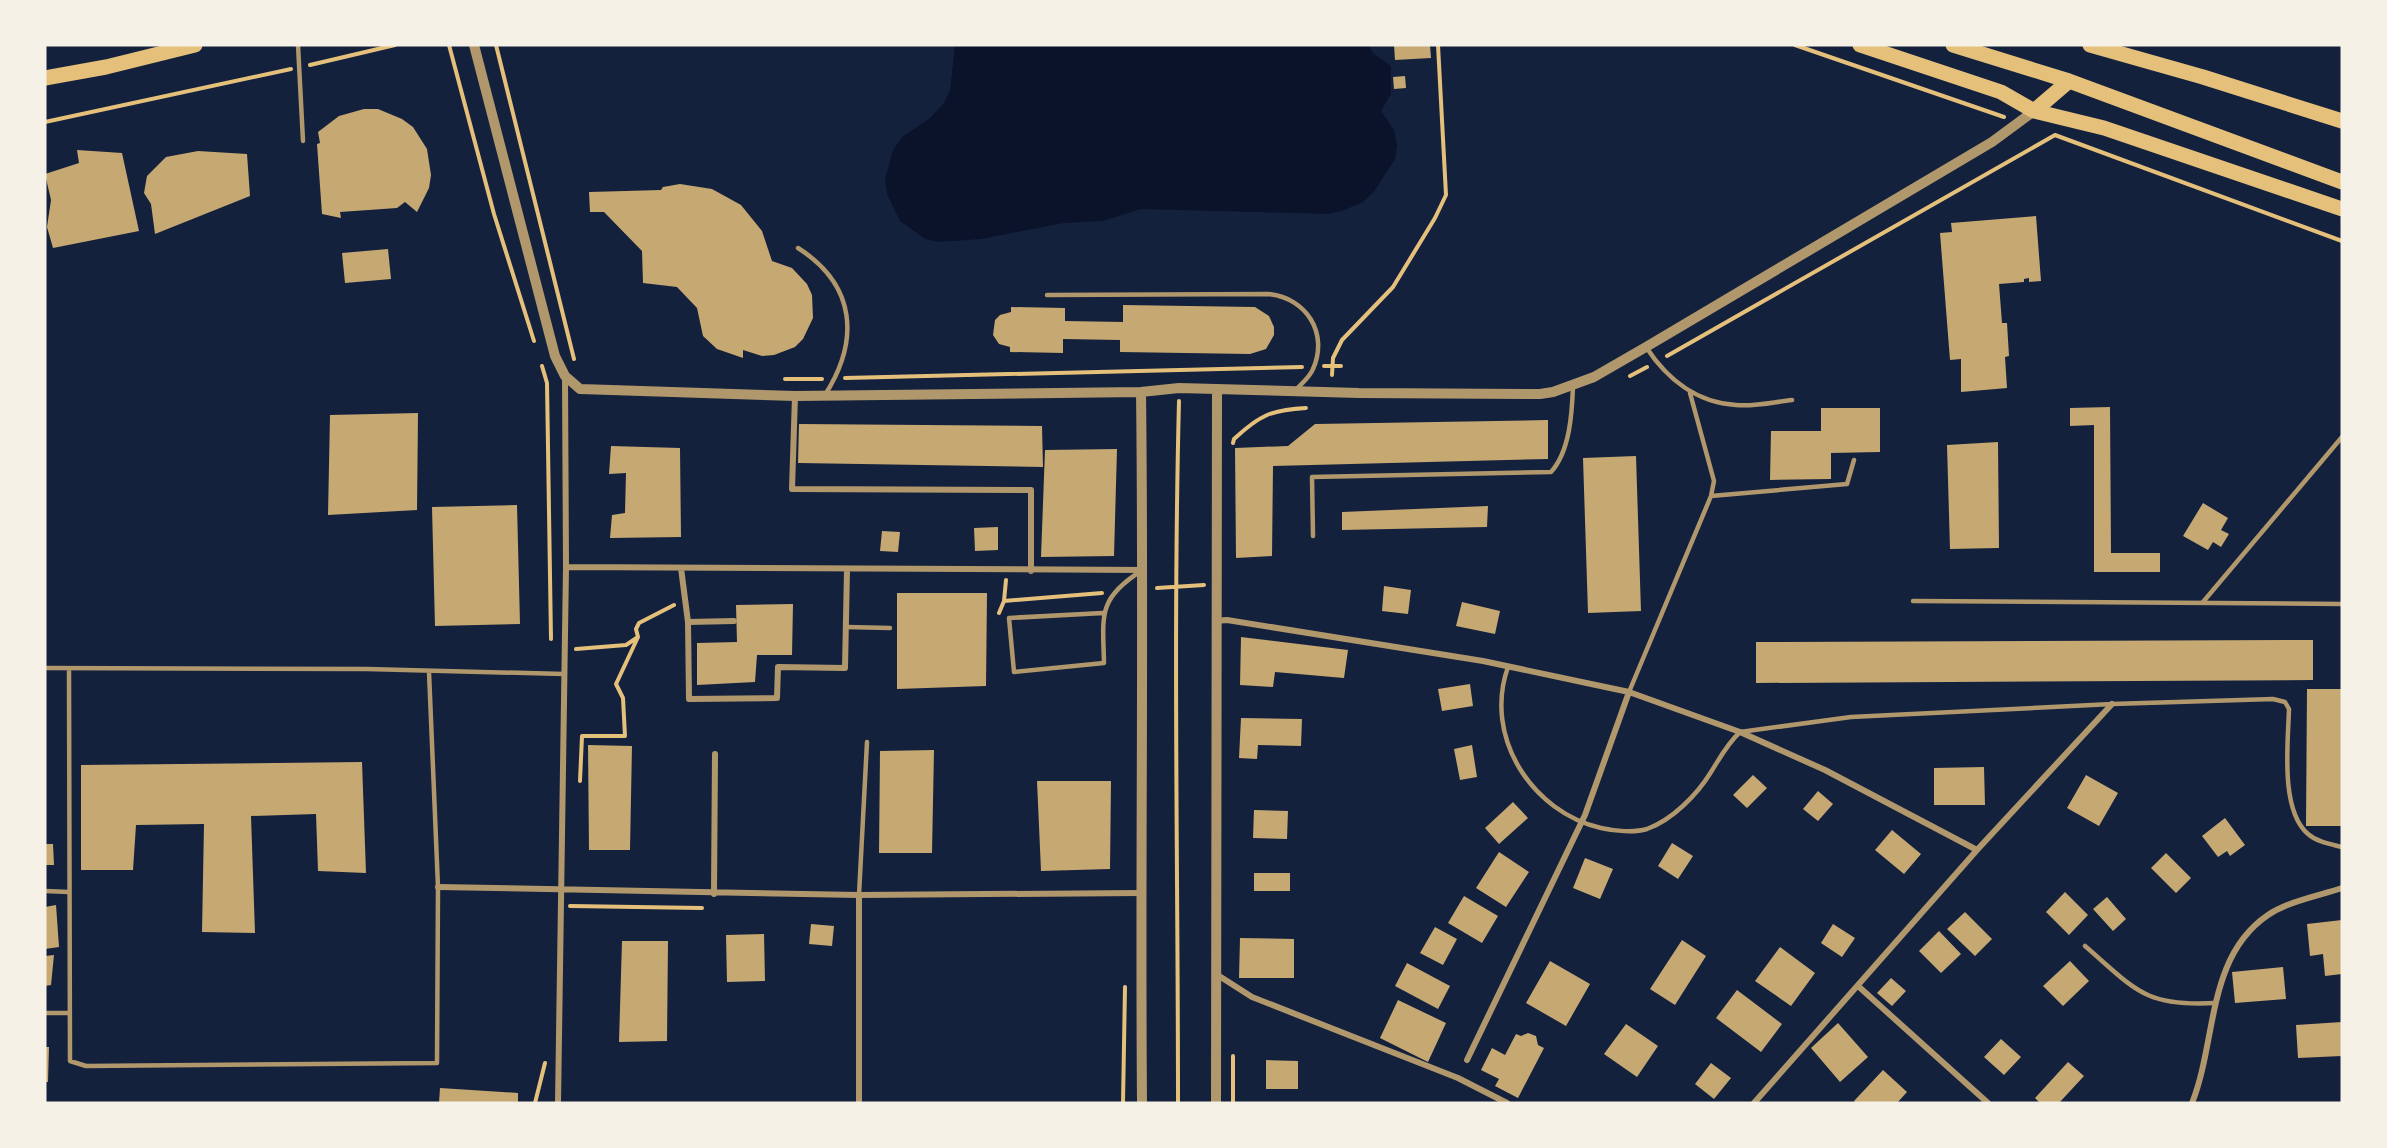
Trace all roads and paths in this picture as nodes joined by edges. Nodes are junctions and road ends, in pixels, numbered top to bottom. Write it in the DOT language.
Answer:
graph roads {
  1 [pos="195,45"];
  2 [pos="298,45"];
  3 [pos="395,45"];
  4 [pos="449,45"];
  5 [pos="474,45"];
  6 [pos="496,45"];
  7 [pos="1438,45"];
  8 [pos="1795,45"];
  9 [pos="1860,45"];
  10 [pos="1953,45"];
  11 [pos="2090,45"];
  12 [pos="299,68"];
  13 [pos="47,80"];
  14 [pos="2069,81"];
  15 [pos="2034,111"];
  16 [pos="2342,121"];
  17 [pos="45,122"];
  18 [pos="2018,122"];
  19 [pos="2046,132"];
  20 [pos="2055,135"];
  21 [pos="303,141"];
  22 [pos="2342,182"];
  23 [pos="2342,209"];
  24 [pos="2342,241"];
  25 [pos="798,248"];
  26 [pos="1047,295"];
  27 [pos="1646,347"];
  28 [pos="537,350"];
  29 [pos="540,361"];
  30 [pos="575,362"];
  31 [pos="1656,362"];
  32 [pos="1333,366"];
  33 [pos="1341,366"];
  34 [pos="1314,367"];
  35 [pos="1332,375"];
  36 [pos="565,376"];
  37 [pos="987,376"];
  38 [pos="1624,378"];
  39 [pos="1572,386"];
  40 [pos="1179,388"];
  41 [pos="1217,389"];
  42 [pos="1141,392"];
  43 [pos="1294,392"];
  44 [pos="1690,393"];
  45 [pos="795,396"];
  46 [pos="825,396"];
  47 [pos="1792,400"];
  48 [pos="1318,407"];
  49 [pos="2342,437"];
  50 [pos="1233,449"];
  51 [pos="1854,460"];
  52 [pos="1711,496"];
  53 [pos="1313,536"];
  54 [pos="548,559"];
  55 [pos="566,567"];
  56 [pos="681,568"];
  57 [pos="847,570"];
  58 [pos="1144,570"];
  59 [pos="1031,571"];
  60 [pos="1006,579"];
  61 [pos="1209,585"];
  62 [pos="1174,586"];
  63 [pos="1157,588"];
  64 [pos="1105,593"];
  65 [pos="685,600"];
  66 [pos="1913,601"];
  67 [pos="2203,602"];
  68 [pos="2342,604"];
  69 [pos="1103,613"];
  70 [pos="734,621"];
  71 [pos="1215,621"];
  72 [pos="688,622"];
  73 [pos="846,627"];
  74 [pos="890,628"];
  75 [pos="638,637"];
  76 [pos="571,650"];
  77 [pos="1508,667"];
  78 [pos="45,668"];
  79 [pos="69,669"];
  80 [pos="429,672"];
  81 [pos="564,674"];
  82 [pos="1629,692"];
  83 [pos="2112,704"];
  84 [pos="1740,732"];
  85 [pos="867,742"];
  86 [pos="715,754"];
  87 [pos="580,781"];
  88 [pos="1582,822"];
  89 [pos="2342,847"];
  90 [pos="1977,850"];
  91 [pos="438,887"];
  92 [pos="560,888"];
  93 [pos="2342,888"];
  94 [pos="45,891"];
  95 [pos="69,892"];
  96 [pos="1140,893"];
  97 [pos="714,894"];
  98 [pos="859,895"];
  99 [pos="570,906"];
  100 [pos="702,908"];
  101 [pos="2085,946"];
  102 [pos="1216,974"];
  103 [pos="1858,986"];
  104 [pos="2215,1003"];
  105 [pos="45,1013"];
  106 [pos="69,1013"];
  107 [pos="548,1052"];
  108 [pos="1467,1060"];
  109 [pos="536,1103"];
  110 [pos="558,1103"];
  111 [pos="859,1103"];
  112 [pos="1142,1103"];
  113 [pos="1178,1103"];
  114 [pos="1216,1103"];
  115 [pos="1507,1103"];
  116 [pos="1754,1103"];
  117 [pos="1988,1103"];
  118 [pos="2192,1103"];
  1 -- 13 [label="main road"];
  2 -- 12 [label="lane"];
  3 -- 12 [label="path"];
  4 -- 28 [label="path"];
  5 -- 36 [label="street"];
  6 -- 30 [label="path"];
  7 -- 32 [label="path"];
  8 -- 18 [label="path"];
  9 -- 15 [label="main road"];
  10 -- 14 [label="main road"];
  11 -- 16 [label="main road"];
  12 -- 17 [label="path"];
  12 -- 21 [label="lane"];
  14 -- 15 [label="main road"];
  14 -- 22 [label="main road"];
  15 -- 18 [label="street"];
  15 -- 23 [label="main road"];
  18 -- 27 [label="street"];
  19 -- 20 [label="path"];
  20 -- 24 [label="path"];
  20 -- 31 [label="path"];
  25 -- 46 [label="lane"];
  26 -- 34 [label="lane"];
  27 -- 31 [label="lane"];
  27 -- 39 [label="street"];
  29 -- 54 [label="path"];
  31 -- 38 [label="path"];
  31 -- 44 [label="lane"];
  32 -- 33 [label="path"];
  32 -- 34 [label="path"];
  32 -- 35 [label="path"];
  34 -- 37 [label="path"];
  34 -- 43 [label="lane"];
  36 -- 45 [label="street"];
  36 -- 55 [label="street"];
  39 -- 43 [label="street"];
  39 -- 53 [label="lane"];
  40 -- 41 [label="street"];
  40 -- 42 [label="street"];
  40 -- 62 [label="path"];
  41 -- 43 [label="street"];
  41 -- 71 [label="street"];
  42 -- 46 [label="street"];
  42 -- 58 [label="street"];
  44 -- 47 [label="lane"];
  44 -- 52 [label="lane"];
  45 -- 46 [label="street"];
  45 -- 59 [label="street"];
  48 -- 50 [label="path"];
  49 -- 67 [label="lane"];
  51 -- 52 [label="lane"];
  52 -- 82 [label="lane"];
  55 -- 56 [label="street"];
  55 -- 81 [label="street"];
  56 -- 57 [label="street"];
  56 -- 65 [label="street"];
  57 -- 59 [label="street"];
  57 -- 73 [label="street"];
  58 -- 59 [label="street"];
  58 -- 69 [label="lane"];
  58 -- 96 [label="street"];
  60 -- 64 [label="path"];
  61 -- 62 [label="path"];
  62 -- 63 [label="path"];
  62 -- 113 [label="path"];
  65 -- 72 [label="street"];
  65 -- 75 [label="path"];
  66 -- 67 [label="lane"];
  67 -- 68 [label="lane"];
  69 -- 69 [label="lane"];
  70 -- 72 [label="street"];
  71 -- 77 [label="street"];
  71 -- 102 [label="street"];
  72 -- 73 [label="street"];
  73 -- 74 [label="lane"];
  75 -- 76 [label="path"];
  75 -- 87 [label="path"];
  77 -- 82 [label="street"];
  77 -- 88 [label="lane"];
  78 -- 79 [label="lane"];
  79 -- 80 [label="lane"];
  79 -- 95 [label="lane"];
  80 -- 81 [label="lane"];
  80 -- 91 [label="lane"];
  81 -- 92 [label="street"];
  82 -- 84 [label="street"];
  82 -- 88 [label="street"];
  83 -- 84 [label="lane"];
  83 -- 89 [label="lane"];
  83 -- 90 [label="street"];
  84 -- 88 [label="lane"];
  84 -- 90 [label="street"];
  85 -- 98 [label="lane"];
  86 -- 97 [label="street"];
  88 -- 108 [label="street"];
  90 -- 103 [label="street"];
  91 -- 92 [label="street"];
  91 -- 106 [label="lane"];
  92 -- 97 [label="street"];
  92 -- 110 [label="street"];
  93 -- 104 [label="street"];
  94 -- 95 [label="lane"];
  95 -- 106 [label="lane"];
  96 -- 98 [label="street"];
  96 -- 112 [label="street"];
  97 -- 98 [label="street"];
  98 -- 111 [label="street"];
  99 -- 100 [label="path"];
  101 -- 104 [label="lane"];
  102 -- 114 [label="street"];
  102 -- 115 [label="street"];
  103 -- 116 [label="street"];
  103 -- 117 [label="street"];
  104 -- 118 [label="street"];
  105 -- 106 [label="lane"];
  107 -- 109 [label="path"];
}
